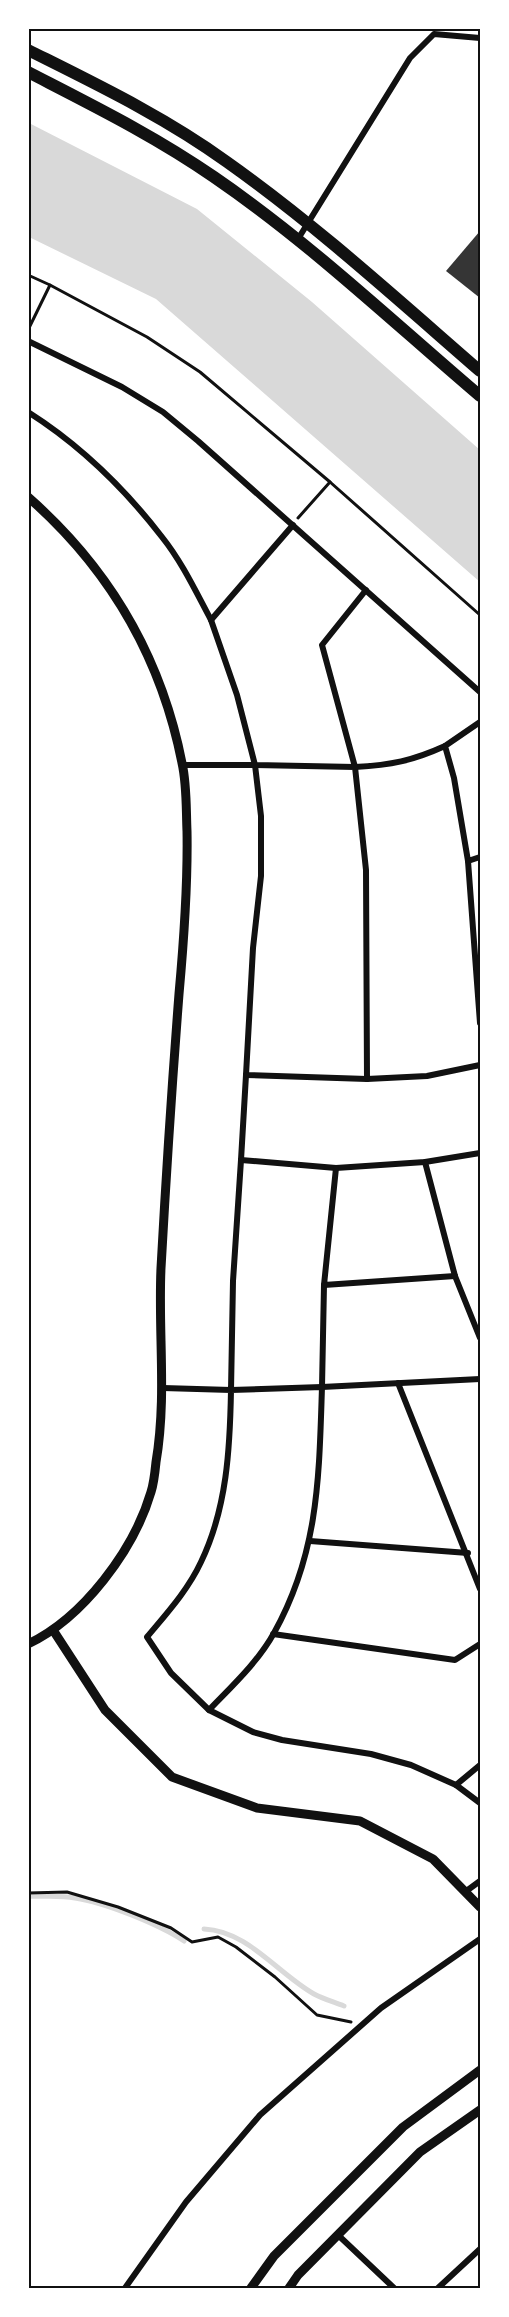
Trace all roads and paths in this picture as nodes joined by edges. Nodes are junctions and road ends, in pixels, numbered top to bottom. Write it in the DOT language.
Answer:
graph roads {
  1 [pos="480,38"];
  2 [pos="28,50"];
  3 [pos="28,72"];
  4 [pos="309,223"];
  5 [pos="297,240"];
  6 [pos="28,275"];
  7 [pos="50,285"];
  8 [pos="28,330"];
  9 [pos="28,342"];
  10 [pos="480,371"];
  11 [pos="480,396"];
  12 [pos="28,412"];
  13 [pos="330,482"];
  14 [pos="28,497"];
  15 [pos="293,525"];
  16 [pos="366,591"];
  17 [pos="480,615"];
  18 [pos="211,620"];
  19 [pos="480,692"];
  20 [pos="480,722"];
  21 [pos="445,746"];
  22 [pos="183,765"];
  23 [pos="255,765"];
  24 [pos="355,767"];
  25 [pos="480,857"];
  26 [pos="468,861"];
  27 [pos="480,1023"];
  28 [pos="480,1065"];
  29 [pos="246,1075"];
  30 [pos="367,1079"];
  31 [pos="480,1153"];
  32 [pos="240,1160"];
  33 [pos="425,1162"];
  34 [pos="336,1168"];
  35 [pos="455,1276"];
  36 [pos="324,1285"];
  37 [pos="480,1338"];
  38 [pos="480,1379"];
  39 [pos="398,1383"];
  40 [pos="322,1387"];
  41 [pos="162,1388"];
  42 [pos="231,1390"];
  43 [pos="310,1542"];
  44 [pos="468,1553"];
  45 [pos="480,1589"];
  46 [pos="53,1630"];
  47 [pos="273,1634"];
  48 [pos="28,1644"];
  49 [pos="480,1644"];
  50 [pos="209,1710"];
  51 [pos="480,1765"];
  52 [pos="456,1785"];
  53 [pos="480,1803"];
  54 [pos="480,1881"];
  55 [pos="465,1892"];
  56 [pos="28,1893"];
  57 [pos="480,1907"];
  58 [pos="480,1939"];
  59 [pos="362,2024"];
  60 [pos="480,2070"];
  61 [pos="480,2110"];
  62 [pos="338,2235"];
  63 [pos="480,2249"];
  64 [pos="125,2289"];
  65 [pos="251,2289"];
  66 [pos="289,2289"];
  67 [pos="394,2289"];
  68 [pos="438,2289"];
  1 -- 4 [label="street"];
  2 -- 4 [label="main road"];
  3 -- 5 [label="main road"];
  4 -- 5 [label="street"];
  4 -- 10 [label="main road"];
  5 -- 11 [label="main road"];
  6 -- 7 [label="path"];
  7 -- 8 [label="path"];
  7 -- 13 [label="path"];
  9 -- 15 [label="street"];
  12 -- 18 [label="street"];
  13 -- 15 [label="path"];
  13 -- 17 [label="path"];
  14 -- 22 [label="street"];
  15 -- 16 [label="street"];
  15 -- 18 [label="street"];
  16 -- 19 [label="street"];
  16 -- 24 [label="street"];
  18 -- 23 [label="street"];
  20 -- 21 [label="street"];
  21 -- 24 [label="street"];
  21 -- 26 [label="street"];
  22 -- 23 [label="street"];
  22 -- 41 [label="street"];
  23 -- 24 [label="street"];
  23 -- 29 [label="street"];
  24 -- 30 [label="street"];
  25 -- 26 [label="street"];
  26 -- 27 [label="street"];
  28 -- 30 [label="street"];
  29 -- 30 [label="street"];
  29 -- 32 [label="street"];
  31 -- 33 [label="street"];
  32 -- 34 [label="street"];
  32 -- 42 [label="street"];
  33 -- 34 [label="street"];
  33 -- 35 [label="street"];
  34 -- 36 [label="street"];
  35 -- 36 [label="street"];
  35 -- 37 [label="street"];
  36 -- 40 [label="street"];
  38 -- 39 [label="street"];
  39 -- 40 [label="street"];
  39 -- 44 [label="street"];
  40 -- 42 [label="street"];
  40 -- 43 [label="street"];
  41 -- 42 [label="street"];
  41 -- 46 [label="street"];
  42 -- 50 [label="street"];
  43 -- 44 [label="street"];
  43 -- 47 [label="street"];
  44 -- 45 [label="street"];
  46 -- 48 [label="street"];
  46 -- 55 [label="street"];
  47 -- 49 [label="street"];
  47 -- 50 [label="street"];
  50 -- 52 [label="street"];
  51 -- 52 [label="street"];
  52 -- 53 [label="street"];
  54 -- 55 [label="street"];
  55 -- 57 [label="street"];
  56 -- 59 [label="path"];
  58 -- 59 [label="street"];
  59 -- 64 [label="street"];
  60 -- 65 [label="street"];
  61 -- 62 [label="street"];
  62 -- 66 [label="street"];
  62 -- 67 [label="street"];
  63 -- 68 [label="street"];
}
